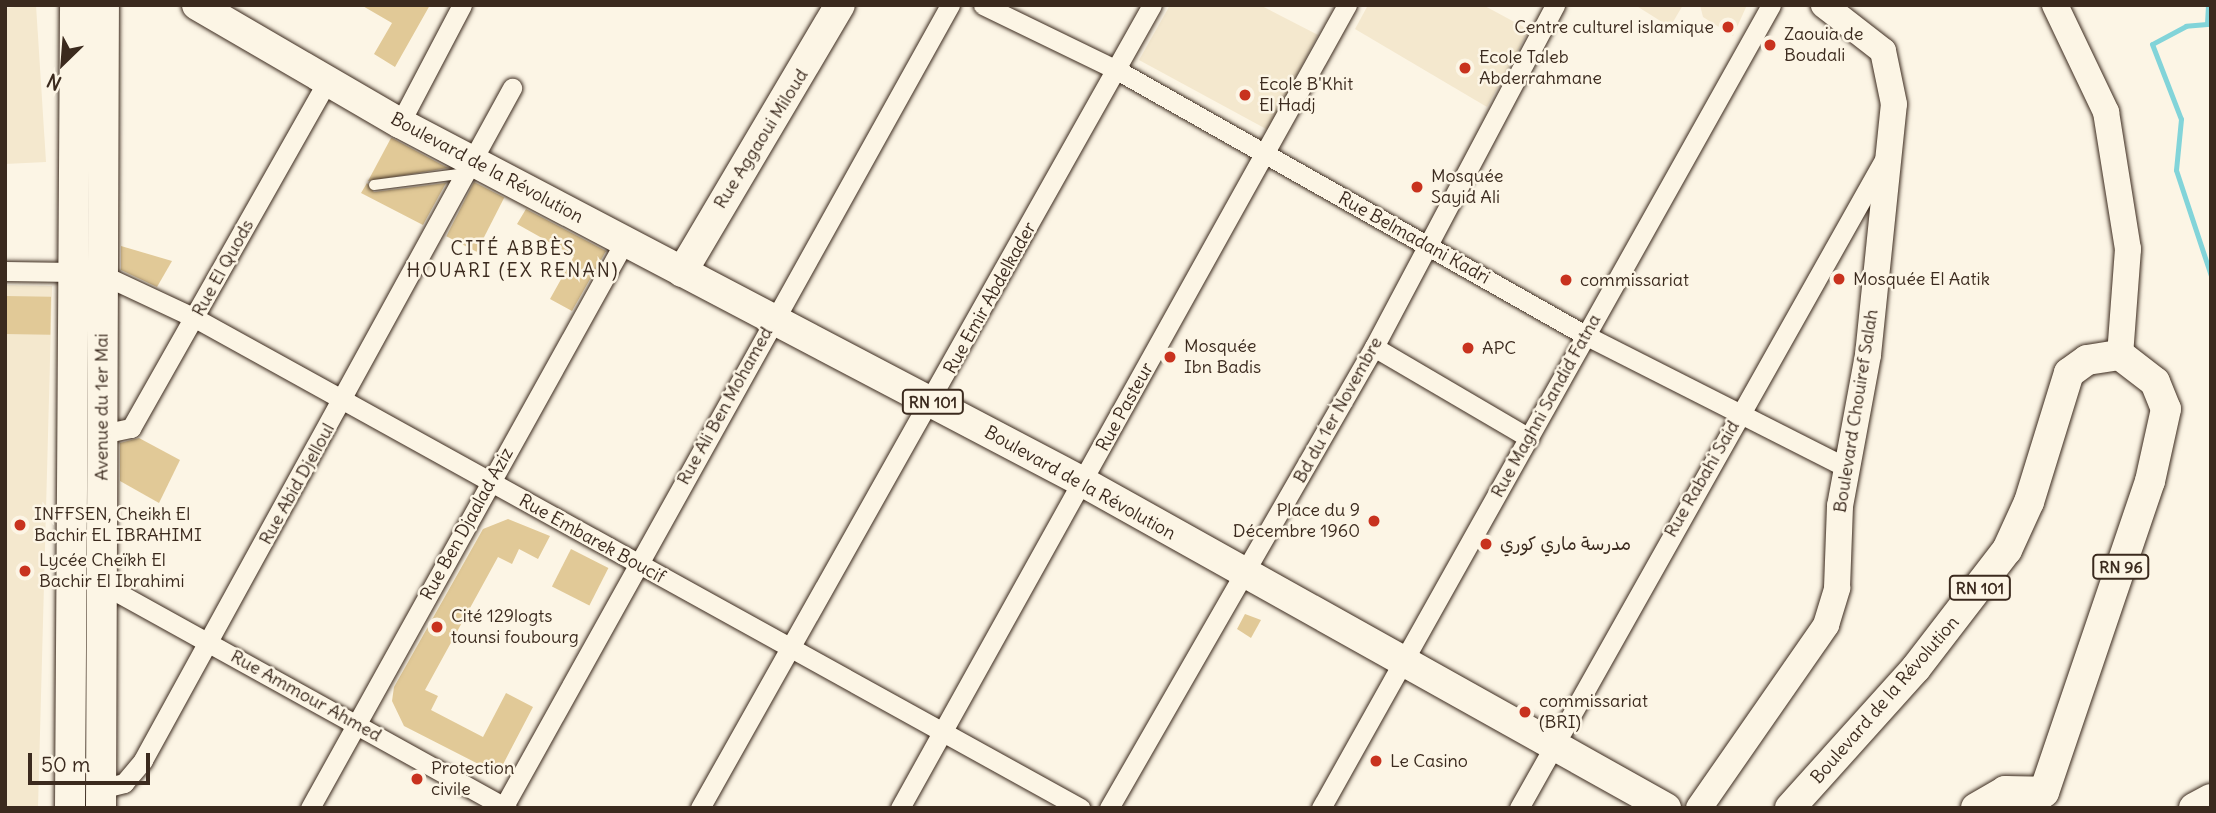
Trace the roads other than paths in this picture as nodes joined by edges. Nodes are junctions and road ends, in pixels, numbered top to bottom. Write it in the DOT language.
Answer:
graph roads {
  1 [pos="75,5"];
  2 [pos="104,5"];
  3 [pos="197,5"];
  4 [pos="462,5"];
  5 [pos="840,5"];
  6 [pos="950,5"];
  7 [pos="983,5"];
  8 [pos="1152,5"];
  9 [pos="1348,5"];
  10 [pos="1555,5"];
  11 [pos="1771,5"];
  12 [pos="1824,5"];
  13 [pos="2055,5"];
  14 [pos="1117,70"];
  15 [pos="327,82"];
  16 [pos="512,88"];
  17 [pos="400,123"];
  18 [pos="1889,152"];
  19 [pos="1264,158"];
  20 [pos="470,166"];
  21 [pos="374,185"];
  22 [pos="625,241"];
  23 [pos="1427,242"];
  24 [pos="5,271"];
  25 [pos="682,272"];
  26 [pos="88,273"];
  27 [pos="195,318"];
  28 [pos="774,319"];
  29 [pos="1585,335"];
  30 [pos="1374,347"];
  31 [pos="2120,355"];
  32 [pos="932,401"];
  33 [pos="343,402"];
  34 [pos="1740,413"];
  35 [pos="72,434"];
  36 [pos="102,434"];
  37 [pos="1529,438"];
  38 [pos="1847,468"];
  39 [pos="1083,482"];
  40 [pos="490,484"];
  41 [pos="637,564"];
  42 [pos="1249,570"];
  43 [pos="104,585"];
  44 [pos="208,642"];
  45 [pos="791,648"];
  46 [pos="1405,666"];
  47 [pos="355,724"];
  48 [pos="942,734"];
  49 [pos="1552,749"];
  50 [pos="70,798"];
  51 [pos="100,798"];
  52 [pos="1632,800"];
  53 [pos="2052,800"];
  54 [pos="504,807"];
  55 [pos="310,808"];
  56 [pos="700,808"];
  57 [pos="900,808"];
  58 [pos="1080,808"];
  59 [pos="1109,808"];
  60 [pos="1321,808"];
  61 [pos="1519,808"];
  62 [pos="1665,808"];
  63 [pos="1699,808"];
  64 [pos="1790,808"];
  65 [pos="1976,808"];
  1 -- 26 [label="main road, Avenue du 1er Mai"];
  2 -- 26 [label="main road, Avenue du 1er Mai"];
  3 -- 15 [label="main road, Boulevard de la Révolution / RN 101"];
  4 -- 17 [label="street"];
  5 -- 25 [label="main road, Rue Aggaoui Miloud"];
  6 -- 28 [label="street, Rue Ali Ben Mohamed"];
  7 -- 14 [label="street, Rue Belmadani Kadri"];
  8 -- 14 [label="street, Rue Emir Abdelkader"];
  9 -- 19 [label="street, Rue Pasteur"];
  10 -- 23 [label="street, Bd du 1er Novembre"];
  11 -- 29 [label="street, Rue Maghni Sandid Fatna"];
  12 -- 18 [label="main road, Boulevard Chouiref Salah"];
  13 -- 31 [label="main road"];
  14 -- 19 [label="street, Rue Belmadani Kadri"];
  14 -- 32 [label="street, Rue Emir Abdelkader"];
  15 -- 17 [label="main road, Boulevard de la Révolution / RN 101"];
  15 -- 27 [label="street, Rue El Quods"];
  16 -- 20 [label="street, Rue Abid Djelloul"];
  17 -- 20 [label="main road, Boulevard de la Révolution / RN 101"];
  18 -- 34 [label="street, Rue Rabahi Said"];
  18 -- 38 [label="main road, Boulevard Chouiref Salah"];
  19 -- 23 [label="street, Rue Belmadani Kadri"];
  19 -- 39 [label="street, Rue Pasteur"];
  20 -- 21 [label="lane"];
  20 -- 22 [label="main road, Boulevard de la Révolution / RN 101"];
  20 -- 33 [label="street, Rue Abid Djelloul"];
  22 -- 25 [label="main road, Boulevard de la Révolution / RN 101"];
  22 -- 40 [label="street, Rue Ben Djaalad Aziz"];
  23 -- 29 [label="street, Rue Belmadani Kadri"];
  23 -- 30 [label="street, Bd du 1er Novembre"];
  24 -- 26 [label="street, Rue Embarek Boucif"];
  25 -- 28 [label="main road, Boulevard de la Révolution / RN 101"];
  26 -- 27 [label="street, Rue Embarek Boucif"];
  26 -- 35 [label="main road, Avenue du 1er Mai"];
  26 -- 36 [label="main road, Avenue du 1er Mai"];
  27 -- 33 [label="street, Rue Embarek Boucif"];
  27 -- 36 [label="street, Rue El Quods"];
  28 -- 32 [label="main road, Boulevard de la Révolution / RN 101"];
  28 -- 41 [label="street, Rue Ali Ben Mohamed"];
  29 -- 34 [label="street, Rue Belmadani Kadri"];
  29 -- 37 [label="street, Rue Maghni Sandid Fatna"];
  30 -- 37 [label="street"];
  30 -- 42 [label="street, Bd du 1er Novembre"];
  31 -- 53 [label="main road, RN 96"];
  31 -- 64 [label="main road, Boulevard de la Révolution / RN 101"];
  32 -- 39 [label="main road, Boulevard de la Révolution / RN 101"];
  32 -- 45 [label="street, Rue Emir Abdelkader"];
  33 -- 40 [label="street, Rue Embarek Boucif"];
  33 -- 44 [label="street, Rue Abid Djelloul"];
  34 -- 38 [label="street, Rue Belmadani Kadri"];
  34 -- 49 [label="street, Rue Rabahi Said"];
  35 -- 36 [label="main road"];
  35 -- 50 [label="main road, Avenue du 1er Mai"];
  36 -- 43 [label="main road, Avenue du 1er Mai"];
  37 -- 46 [label="street, Rue Maghni Sandid Fatna"];
  38 -- 63 [label="main road, Boulevard Chouiref Salah"];
  39 -- 42 [label="main road, Boulevard de la Révolution / RN 101"];
  39 -- 48 [label="street, Rue Pasteur"];
  40 -- 41 [label="street, Rue Embarek Boucif"];
  40 -- 47 [label="street, Rue Ben Djaalad Aziz"];
  41 -- 45 [label="street, Rue Embarek Boucif"];
  41 -- 54 [label="street, Rue Ali Ben Mohamed"];
  42 -- 46 [label="main road, Boulevard de la Révolution / RN 101"];
  42 -- 59 [label="street, Bd du 1er Novembre"];
  43 -- 44 [label="street, Rue Ammour Ahmed"];
  43 -- 51 [label="main road, Avenue du 1er Mai"];
  44 -- 47 [label="street, Rue Ammour Ahmed"];
  44 -- 51 [label="street, Rue Abid Djelloul"];
  45 -- 48 [label="street, Rue Embarek Boucif"];
  45 -- 56 [label="street, Rue Emir Abdelkader"];
  46 -- 49 [label="main road, Boulevard de la Révolution / RN 101"];
  46 -- 60 [label="street, Rue Maghni Sandid Fatna"];
  47 -- 54 [label="street, Rue Ammour Ahmed"];
  47 -- 55 [label="street, Rue Ben Djaalad Aziz"];
  48 -- 57 [label="street, Rue Pasteur"];
  48 -- 58 [label="street, Rue Embarek Boucif"];
  49 -- 52 [label="main road, Boulevard de la Révolution / RN 101"];
  49 -- 61 [label="street, Rue Rabahi Said"];
  50 -- 51 [label="main road"];
  52 -- 62 [label="main road, Boulevard de la Révolution / RN 101"];
  53 -- 65 [label="main road"];
}
